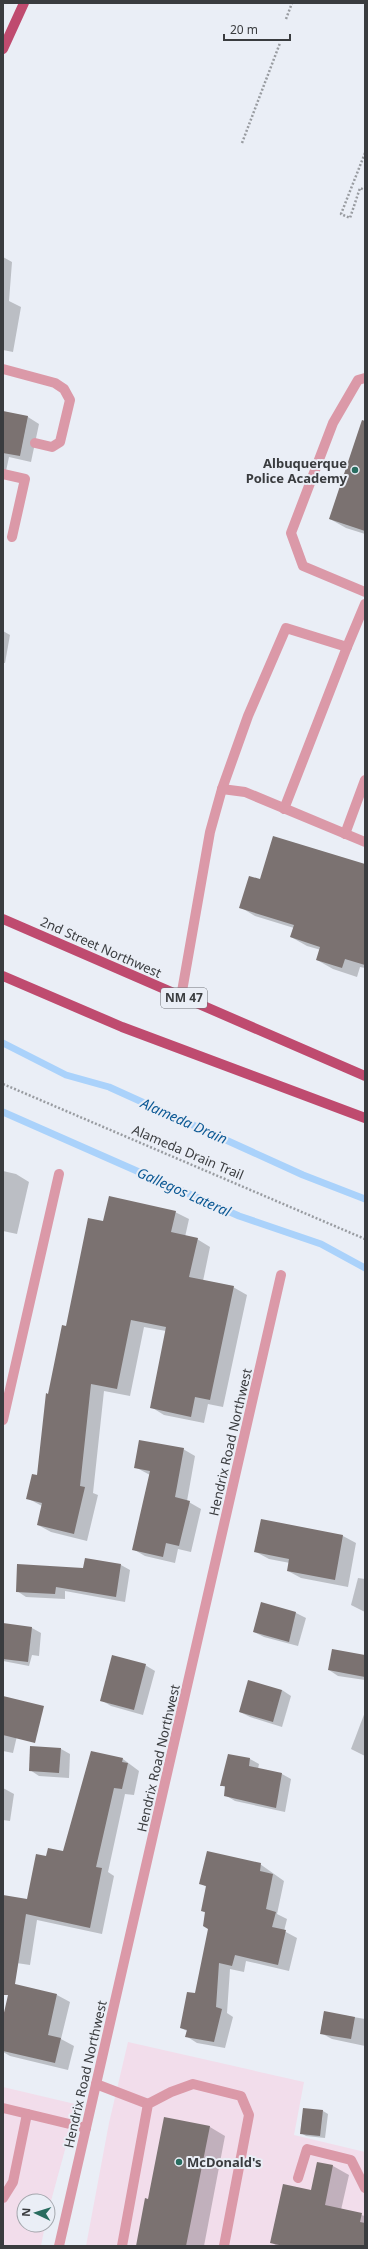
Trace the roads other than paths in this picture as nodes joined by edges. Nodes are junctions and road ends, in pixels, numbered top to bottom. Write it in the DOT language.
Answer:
graph roads {
  1 [pos="24,3"];
  2 [pos="3,49"];
  3 [pos="3,370"];
  4 [pos="365,378"];
  5 [pos="35,443"];
  6 [pos="3,474"];
  7 [pos="12,536"];
  8 [pos="365,592"];
  9 [pos="365,604"];
  10 [pos="347,646"];
  11 [pos="365,780"];
  12 [pos="222,789"];
  13 [pos="284,809"];
  14 [pos="344,834"];
  15 [pos="365,842"];
  16 [pos="3,919"];
  17 [pos="3,976"];
  18 [pos="181,996"];
  19 [pos="365,1076"];
  20 [pos="365,1118"];
  21 [pos="59,1174"];
  22 [pos="281,1275"];
  23 [pos="3,1420"];
  24 [pos="96,2084"];
  25 [pos="148,2104"];
  26 [pos="3,2108"];
  27 [pos="27,2114"];
  28 [pos="86,2128"];
  29 [pos="298,2178"];
  30 [pos="365,2188"];
  31 [pos="3,2198"];
  32 [pos="60,2246"];
  33 [pos="122,2246"];
  34 [pos="224,2246"];
  1 -- 2 [label="main road"];
  3 -- 5 [label="street"];
  4 -- 8 [label="street"];
  6 -- 7 [label="street"];
  9 -- 10 [label="street"];
  10 -- 12 [label="street"];
  10 -- 13 [label="street"];
  11 -- 14 [label="street"];
  12 -- 13 [label="street"];
  12 -- 18 [label="street"];
  13 -- 14 [label="street"];
  14 -- 15 [label="street"];
  16 -- 18 [label="main road, 2nd Street Northwest / NM 47"];
  17 -- 20 [label="main road"];
  18 -- 19 [label="main road, 2nd Street Northwest / NM 47"];
  21 -- 23 [label="street"];
  22 -- 24 [label="street, Hendrix Road Northwest"];
  24 -- 25 [label="street"];
  24 -- 28 [label="street, Hendrix Road Northwest"];
  25 -- 33 [label="street"];
  25 -- 34 [label="street"];
  26 -- 27 [label="street"];
  27 -- 28 [label="street"];
  27 -- 31 [label="street"];
  28 -- 32 [label="street, Hendrix Road Northwest"];
  29 -- 30 [label="street"];
}
